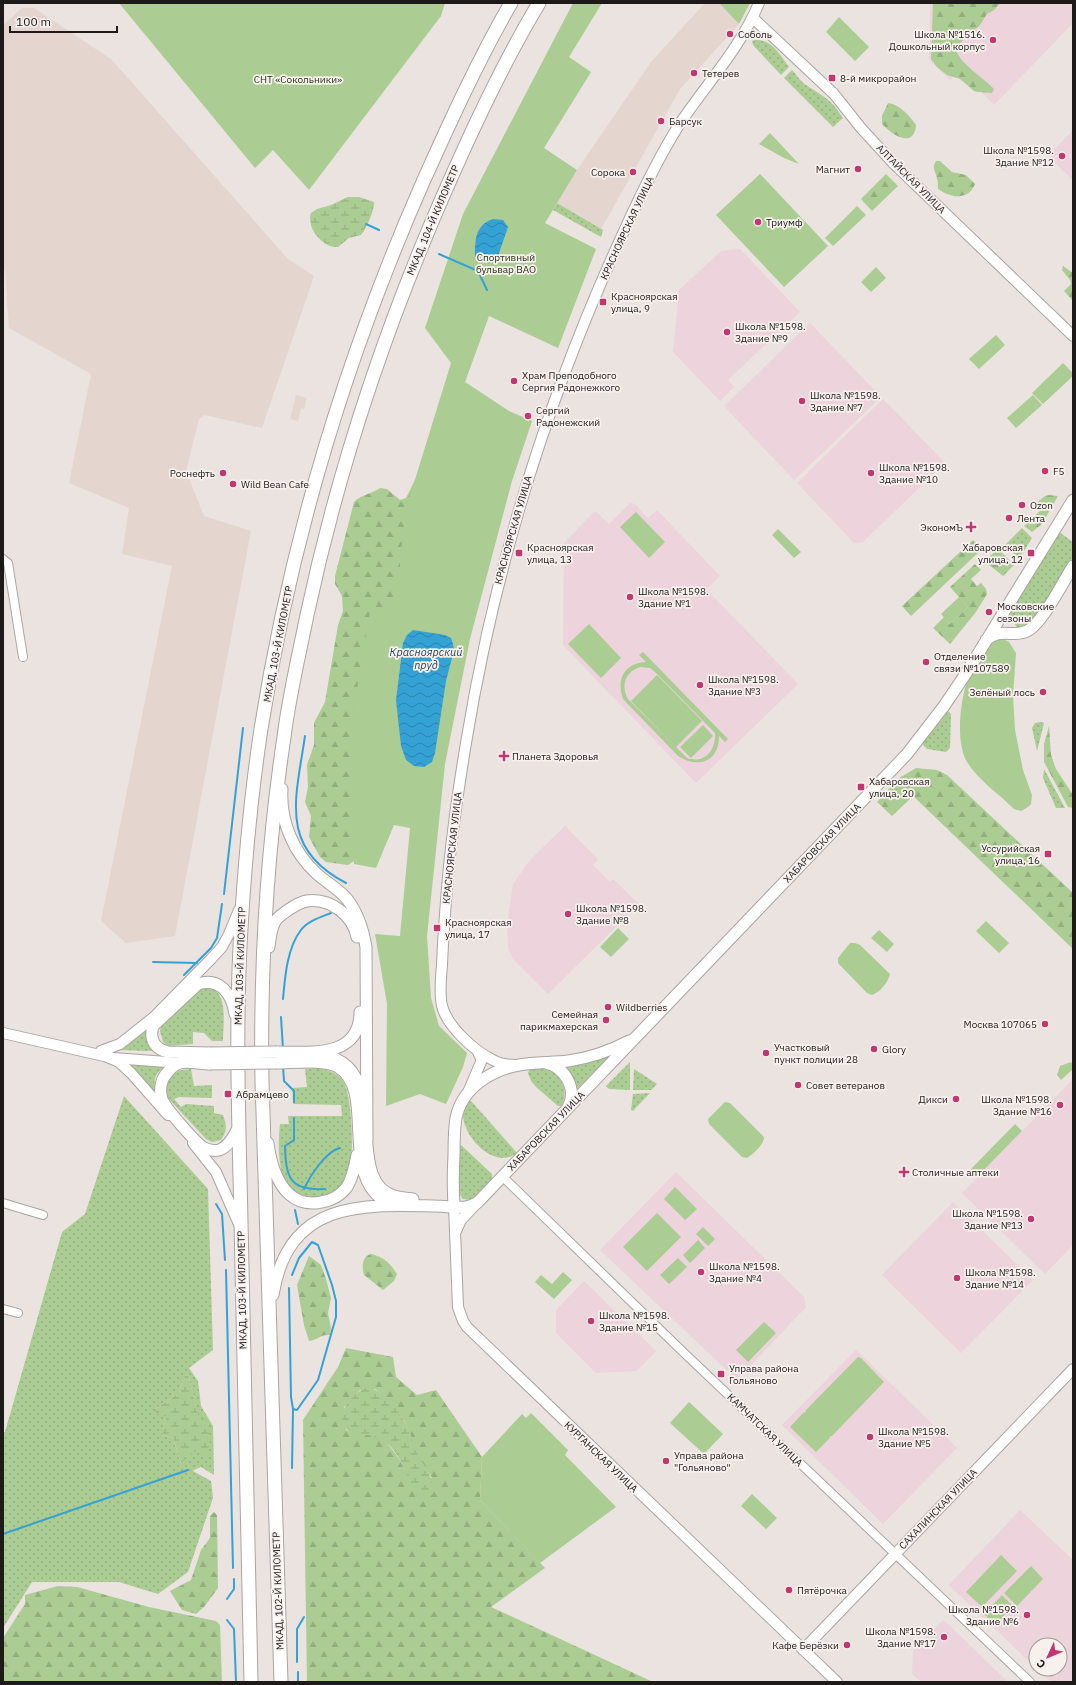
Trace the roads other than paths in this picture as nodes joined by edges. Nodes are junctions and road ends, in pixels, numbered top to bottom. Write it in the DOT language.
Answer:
graph roads {
  1 [pos="511,3"];
  2 [pos="539,3"];
  3 [pos="759,3"];
  4 [pos="754,18"];
  5 [pos="1073,336"];
  6 [pos="1073,500"];
  7 [pos="3,559"];
  8 [pos="1073,566"];
  9 [pos="1006,608"];
  10 [pos="1015,632"];
  11 [pos="986,640"];
  12 [pos="23,657"];
  13 [pos="284,734"];
  14 [pos="244,895"];
  15 [pos="261,1005"];
  16 [pos="642,1032"];
  17 [pos="3,1033"];
  18 [pos="238,1035"];
  19 [pos="476,1048"];
  20 [pos="315,1052"];
  21 [pos="102,1053"];
  22 [pos="179,1058"];
  23 [pos="277,1058"];
  24 [pos="542,1063"];
  25 [pos="519,1065"];
  26 [pos="262,1081"];
  27 [pos="468,1093"];
  28 [pos="565,1111"];
  29 [pos="239,1127"];
  30 [pos="363,1143"];
  31 [pos="503,1176"];
  32 [pos="453,1190"];
  33 [pos="478,1202"];
  34 [pos="3,1203"];
  35 [pos="400,1205"];
  36 [pos="454,1206"];
  37 [pos="43,1215"];
  38 [pos="241,1229"];
  39 [pos="455,1233"];
  40 [pos="3,1309"];
  41 [pos="18,1313"];
  42 [pos="270,1354"];
  43 [pos="1073,1369"];
  44 [pos="896,1553"];
  45 [pos="803,1650"];
  46 [pos="251,1682"];
  47 [pos="281,1682"];
  48 [pos="837,1682"];
  49 [pos="1030,1682"];
  1 -- 14 [label="highway, МКАД, 103-Й КИЛОМЕТР"];
  2 -- 13 [label="highway, МКАД, 104-Й КИЛОМЕТР"];
  3 -- 4 [label="street, КРАСНОЯРСКАЯ УЛИЦА"];
  4 -- 5 [label="street, АЛТАЙСКАЯ УЛИЦА"];
  4 -- 19 [label="street, КРАСНОЯРСКАЯ УЛИЦА"];
  6 -- 9 [label="main road, ХАБАРОВСКАЯ УЛИЦА"];
  7 -- 12 [label="street"];
  8 -- 10 [label="main road"];
  9 -- 10 [label="main road"];
  9 -- 11 [label="main road, ХАБАРОВСКАЯ УЛИЦА"];
  10 -- 11 [label="main road"];
  11 -- 16 [label="main road, ХАБАРОВСКАЯ УЛИЦА"];
  13 -- 15 [label="highway"];
  13 -- 30 [label="main road"];
  14 -- 18 [label="highway, МКАД, 103-Й КИЛОМЕТР"];
  14 -- 21 [label="street"];
  15 -- 20 [label="main road"];
  15 -- 26 [label="highway"];
  16 -- 24 [label="main road, ХАБАРОВСКАЯ УЛИЦА"];
  16 -- 28 [label="main road, ХАБАРОВСКАЯ УЛИЦА"];
  17 -- 21 [label="street"];
  18 -- 22 [label="main road"];
  18 -- 29 [label="highway, МКАД, 103-Й КИЛОМЕТР"];
  19 -- 25 [label="street, КРАСНОЯРСКАЯ УЛИЦА"];
  19 -- 27 [label="street"];
  20 -- 23 [label="main road"];
  20 -- 30 [label="main road"];
  21 -- 22 [label="street"];
  21 -- 38 [label="street"];
  22 -- 23 [label="main road, bridge"];
  22 -- 29 [label="main road"];
  23 -- 30 [label="main road"];
  24 -- 25 [label="main road, ХАБАРОВСКАЯ УЛИЦА"];
  24 -- 28 [label="main road"];
  25 -- 27 [label="main road, ХАБАРОВСКАЯ УЛИЦА"];
  26 -- 30 [label="main road"];
  26 -- 42 [label="highway"];
  27 -- 32 [label="main road, ХАБАРОВСКАЯ УЛИЦА"];
  28 -- 31 [label="main road, ХАБАРОВСКАЯ УЛИЦА"];
  29 -- 38 [label="highway, МКАД, 103-Й КИЛОМЕТР"];
  30 -- 32 [label="main road"];
  30 -- 35 [label="main road"];
  31 -- 33 [label="main road, ХАБАРОВСКАЯ УЛИЦА"];
  31 -- 44 [label="street, КАМЧАТСКАЯ УЛИЦА"];
  32 -- 36 [label="main road, КУРГАНСКАЯ УЛИЦА"];
  33 -- 36 [label="main road"];
  33 -- 39 [label="street, ХАБАРОВСКАЯ УЛИЦА"];
  34 -- 37 [label="street"];
  35 -- 36 [label="main road"];
  35 -- 42 [label="main road"];
  36 -- 39 [label="street, КУРГАНСКАЯ УЛИЦА"];
  38 -- 46 [label="highway, МКАД, 103-Й КИЛОМЕТР"];
  39 -- 45 [label="street, КУРГАНСКАЯ УЛИЦА"];
  40 -- 41 [label="street"];
  42 -- 47 [label="highway, МКАД, 102-Й КИЛОМЕТР"];
  43 -- 44 [label="street, САХАЛИНСКАЯ УЛИЦА"];
  44 -- 45 [label="street, САХАЛИНСКАЯ УЛИЦА"];
  44 -- 49 [label="street, КАМЧАТСКАЯ УЛИЦА"];
  45 -- 48 [label="street, КУРГАНСКАЯ УЛИЦА"];
}
